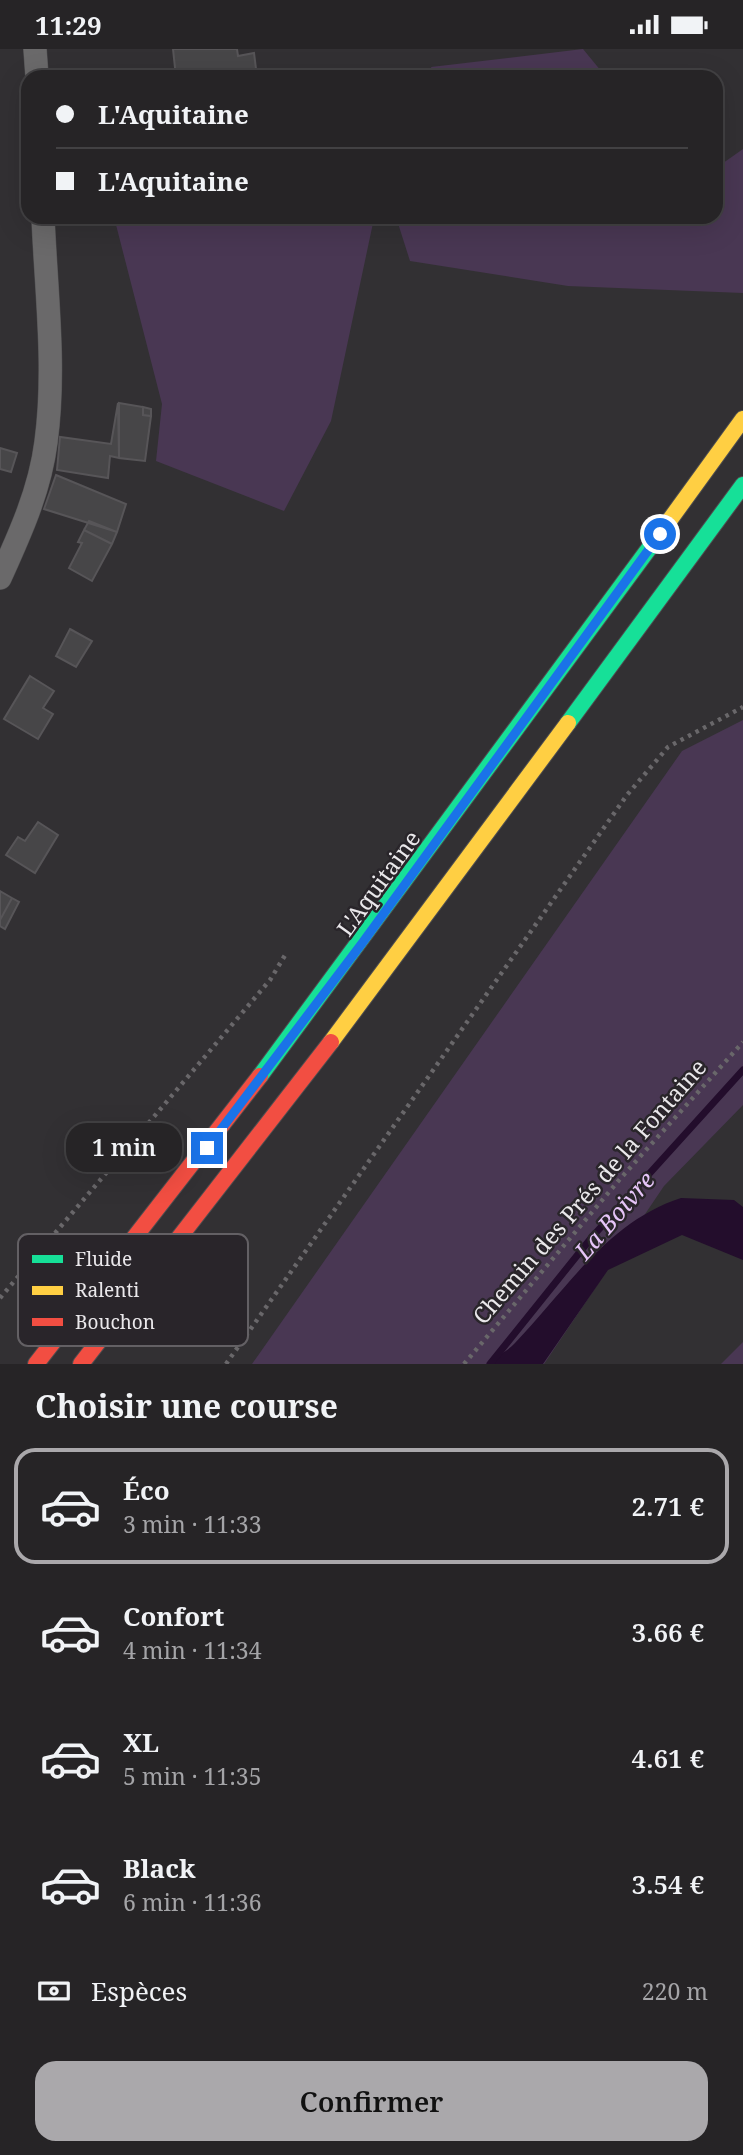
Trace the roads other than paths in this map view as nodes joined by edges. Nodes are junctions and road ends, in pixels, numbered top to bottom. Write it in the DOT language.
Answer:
graph roads {
  1 [pos="35,49"];
  2 [pos="36,70"];
  3 [pos="43,224"];
  4 [pos="743,419"];
  5 [pos="743,485"];
  6 [pos="0,578"];
  7 [pos="139,1234"];
  8 [pos="182,1234"];
  9 [pos="50,1346"];
  10 [pos="95,1346"];
  11 [pos="36,1364"];
  12 [pos="81,1364"];
  1 -- 2 [label="street"];
  3 -- 6 [label="street"];
  4 -- 7 [label="highway, L'Aquitaine"];
  5 -- 8 [label="highway"];
  9 -- 11 [label="highway, L'Aquitaine"];
  10 -- 12 [label="highway"];
}
